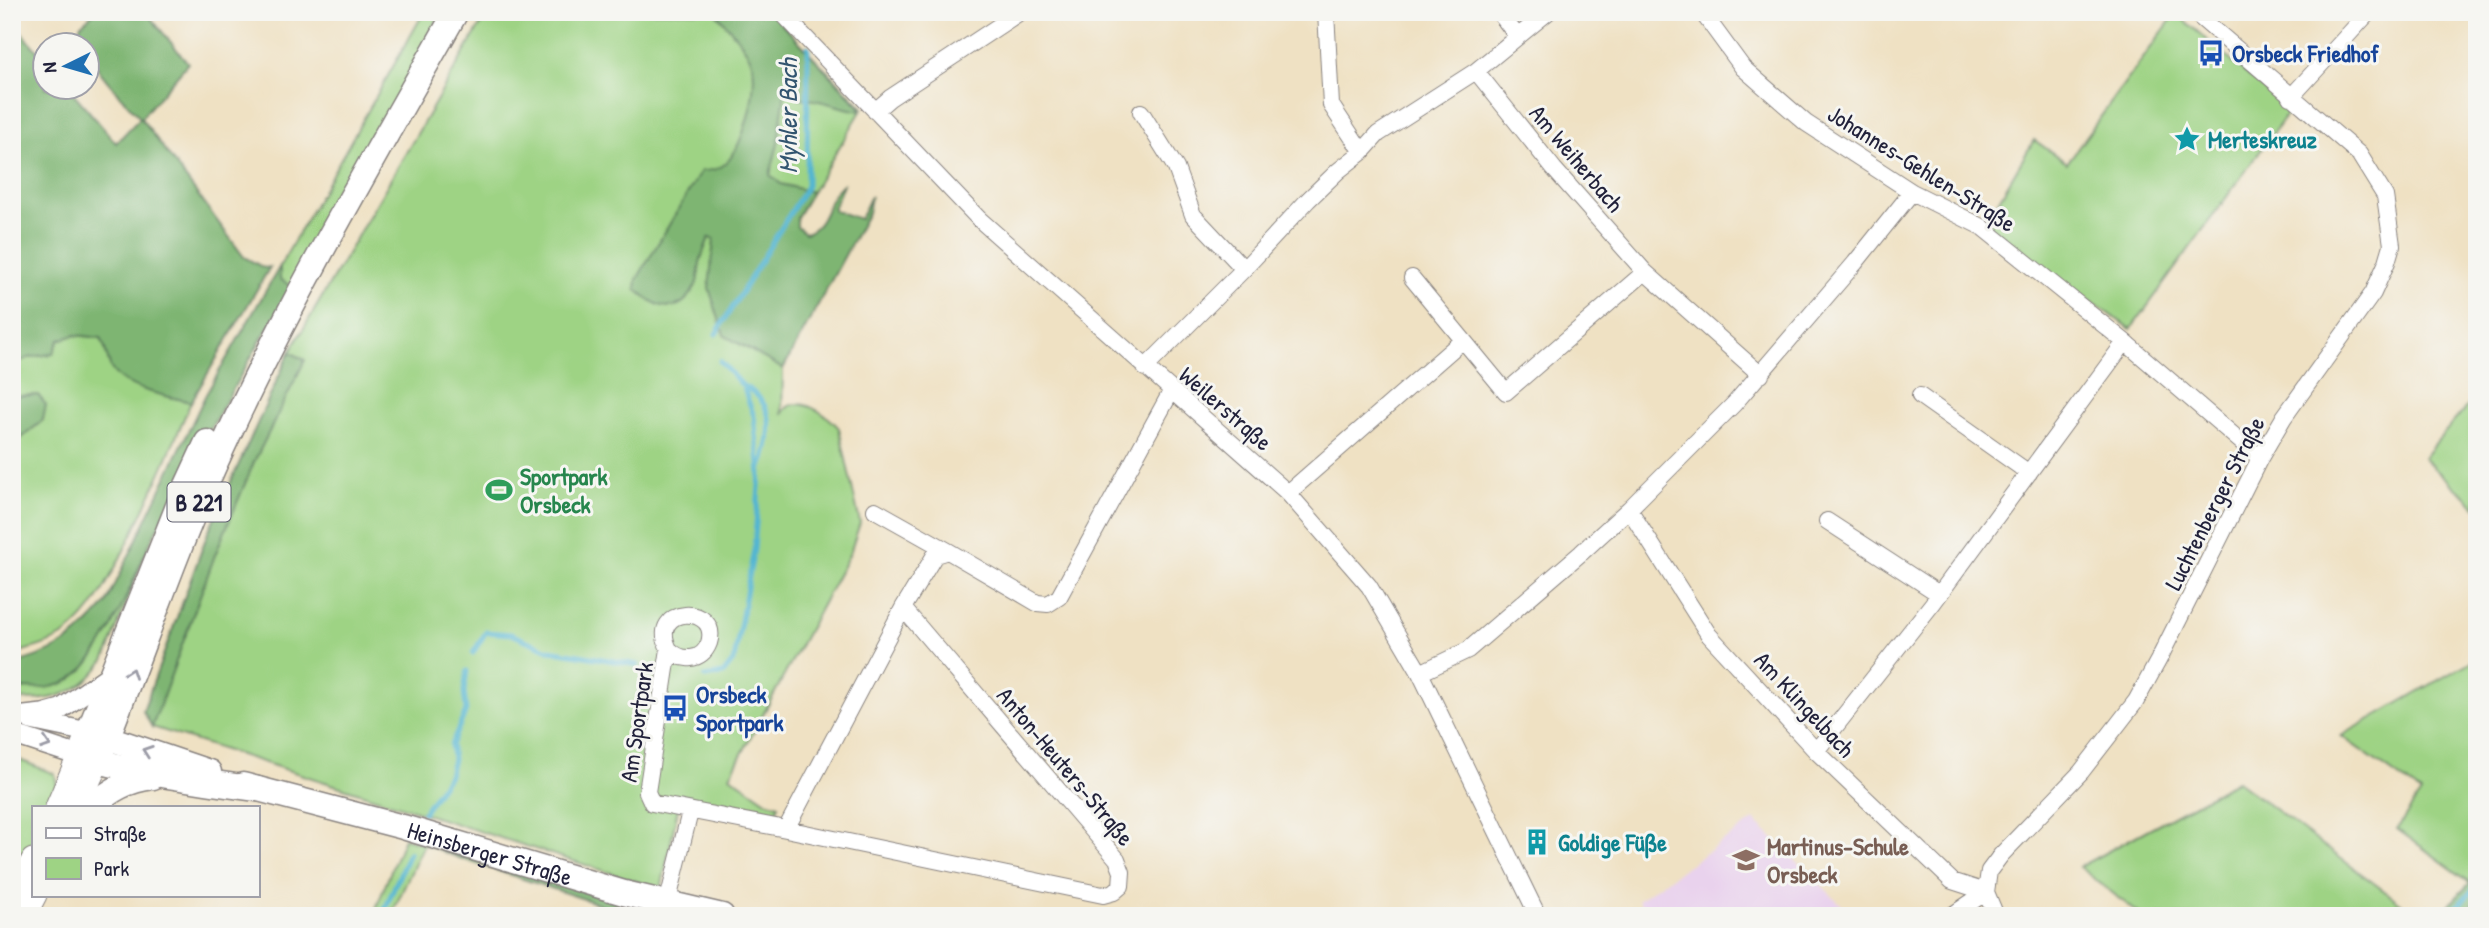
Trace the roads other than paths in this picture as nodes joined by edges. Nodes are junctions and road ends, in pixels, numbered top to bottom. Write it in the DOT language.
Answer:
graph roads {
  1 [pos="456,12"];
  2 [pos="781,12"];
  3 [pos="1020,12"];
  4 [pos="1326,12"];
  5 [pos="1499,12"];
  6 [pos="1548,12"];
  7 [pos="1702,12"];
  8 [pos="2194,12"];
  9 [pos="2369,12"];
  10 [pos="1517,36"];
  11 [pos="1476,72"];
  12 [pos="2291,97"];
  13 [pos="875,111"];
  14 [pos="1141,112"];
  15 [pos="1362,152"];
  16 [pos="1912,192"];
  17 [pos="1244,269"];
  18 [pos="1645,272"];
  19 [pos="308,274"];
  20 [pos="1412,278"];
  21 [pos="1464,340"];
  22 [pos="2125,342"];
  23 [pos="1145,368"];
  24 [pos="1761,375"];
  25 [pos="1172,390"];
  26 [pos="1920,396"];
  27 [pos="2260,458"];
  28 [pos="2029,473"];
  29 [pos="1288,494"];
  30 [pos="1629,509"];
  31 [pos="874,510"];
  32 [pos="1826,521"];
  33 [pos="948,551"];
  34 [pos="1939,594"];
  35 [pos="903,608"];
  36 [pos="668,649"];
  37 [pos="1420,673"];
  38 [pos="111,674"];
  39 [pos="13,722"];
  40 [pos="98,734"];
  41 [pos="1816,751"];
  42 [pos="89,758"];
  43 [pos="160,776"];
  44 [pos="257,789"];
  45 [pos="58,806"];
  46 [pos="77,806"];
  47 [pos="93,806"];
  48 [pos="690,813"];
  49 [pos="786,829"];
  50 [pos="32,862"];
  51 [pos="1986,891"];
  52 [pos="34,897"];
  53 [pos="12,901"];
  54 [pos="667,904"];
  55 [pos="24,916"];
  56 [pos="722,916"];
  57 [pos="1538,916"];
  58 [pos="1951,916"];
  59 [pos="1996,916"];
  1 -- 19 [label="main road, B 221"];
  2 -- 13 [label="street, Weilerstraße"];
  3 -- 13 [label="street"];
  4 -- 15 [label="street"];
  5 -- 10 [label="street"];
  6 -- 10 [label="street"];
  7 -- 16 [label="street, Johannes-Gehlen-Straße"];
  8 -- 12 [label="street, Luchtenberger Straße"];
  9 -- 12 [label="street"];
  10 -- 11 [label="street"];
  11 -- 15 [label="street"];
  11 -- 18 [label="street, Am Weiherbach"];
  12 -- 27 [label="street, Luchtenberger Straße"];
  13 -- 23 [label="street, Weilerstraße"];
  14 -- 17 [label="street"];
  15 -- 17 [label="street"];
  16 -- 22 [label="street, Johannes-Gehlen-Straße"];
  16 -- 24 [label="street"];
  17 -- 23 [label="street"];
  18 -- 21 [label="street"];
  18 -- 24 [label="street, Am Weiherbach"];
  19 -- 38 [label="main road, B 221"];
  40 -- 19 [label="main road, B 221, one-way"];
  20 -- 21 [label="street"];
  21 -- 29 [label="street"];
  22 -- 27 [label="street, Johannes-Gehlen-Straße"];
  22 -- 28 [label="street"];
  23 -- 25 [label="street, Weilerstraße"];
  24 -- 30 [label="street"];
  25 -- 29 [label="street, Weilerstraße"];
  25 -- 33 [label="street"];
  26 -- 28 [label="street"];
  27 -- 51 [label="street, Luchtenberger Straße"];
  28 -- 34 [label="street"];
  29 -- 37 [label="street, Weilerstraße"];
  30 -- 37 [label="street"];
  30 -- 41 [label="street, Am Klingelbach"];
  31 -- 33 [label="street"];
  32 -- 34 [label="street"];
  33 -- 35 [label="street"];
  34 -- 41 [label="street"];
  35 -- 49 [label="street"];
  35 -- 49 [label="street, Anton-Heuters-Straße"];
  36 -- 48 [label="street, Am Sportpark"];
  37 -- 57 [label="street, Weilerstraße"];
  38 -- 39 [label="street"];
  38 -- 40 [label="main road, B 221"];
  39 -- 40 [label="street, Heinsberger Straße"];
  39 -- 42 [label="street, Heinsberger Straße, one-way"];
  40 -- 42 [label="main road, B 221"];
  44 -- 40 [label="main road, Heinsberger Straße, one-way"];
  41 -- 51 [label="street, Am Klingelbach"];
  42 -- 43 [label="main road, Heinsberger Straße"];
  42 -- 45 [label="main road"];
  42 -- 46 [label="main road"];
  43 -- 44 [label="main road, Heinsberger Straße"];
  43 -- 47 [label="main road"];
  44 -- 54 [label="main road, Heinsberger Straße"];
  48 -- 49 [label="street, Anton-Heuters-Straße"];
  48 -- 54 [label="street"];
  50 -- 53 [label="main road"];
  51 -- 58 [label="street"];
  51 -- 59 [label="street"];
  52 -- 55 [label="main road"];
  54 -- 56 [label="main road, Heinsberger Straße"];
}
